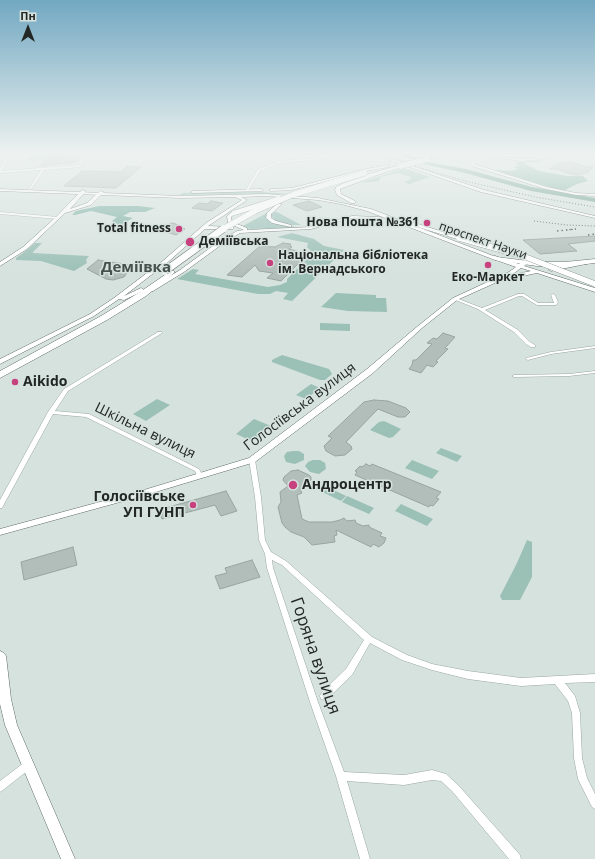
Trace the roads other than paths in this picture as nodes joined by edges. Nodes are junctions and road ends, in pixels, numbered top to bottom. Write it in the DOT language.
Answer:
graph roads {
  1 [pos="82,193"];
  2 [pos="102,193"];
  3 [pos="105,193"];
  4 [pos="206,193"];
  5 [pos="292,193"];
  6 [pos="299,193"];
  7 [pos="307,193"];
  8 [pos="338,193"];
  9 [pos="491,193"];
  10 [pos="571,193"];
  11 [pos="181,195"];
  12 [pos="292,195"];
  13 [pos="595,195"];
  14 [pos="235,196"];
  15 [pos="72,202"];
  16 [pos="91,203"];
  17 [pos="341,203"];
  18 [pos="280,204"];
  19 [pos="355,204"];
  20 [pos="64,212"];
  21 [pos="234,212"];
  22 [pos="0,213"];
  23 [pos="220,216"];
  24 [pos="595,217"];
  25 [pos="58,218"];
  26 [pos="400,222"];
  27 [pos="410,223"];
  28 [pos="202,229"];
  29 [pos="254,230"];
  30 [pos="234,234"];
  31 [pos="594,259"];
  32 [pos="1,262"];
  33 [pos="523,263"];
  34 [pos="538,271"];
  35 [pos="169,272"];
  36 [pos="497,280"];
  37 [pos="595,284"];
  38 [pos="595,290"];
  39 [pos="142,292"];
  40 [pos="553,295"];
  41 [pos="455,299"];
  42 [pos="482,310"];
  43 [pos="98,311"];
  44 [pos="160,333"];
  45 [pos="534,346"];
  46 [pos="595,347"];
  47 [pos="528,359"];
  48 [pos="0,362"];
  49 [pos="595,372"];
  50 [pos="0,376"];
  51 [pos="514,376"];
  52 [pos="51,412"];
  53 [pos="252,460"];
  54 [pos="200,476"];
  55 [pos="0,506"];
  56 [pos="0,532"];
  57 [pos="268,554"];
  58 [pos="370,639"];
  59 [pos="0,656"];
  60 [pos="595,678"];
  61 [pos="557,680"];
  62 [pos="324,696"];
  63 [pos="28,765"];
  64 [pos="342,776"];
  65 [pos="0,787"];
  66 [pos="595,804"];
  67 [pos="68,859"];
  68 [pos="365,859"];
  69 [pos="516,859"];
  1 -- 15 [label="main road"];
  2 -- 16 [label="main road"];
  3 -- 11 [label="main road"];
  4 -- 11 [label="main road"];
  5 -- 19 [label="main road"];
  6 -- 12 [label="highway, bridge"];
  7 -- 18 [label="highway, bridge"];
  8 -- 19 [label="main road"];
  9 -- 24 [label="main road"];
  10 -- 13 [label="main road"];
  11 -- 14 [label="main road, проспект Науки"];
  12 -- 21 [label="main road, bridge"];
  12 -- 35 [label="highway, bridge"];
  14 -- 17 [label="main road, проспект Науки"];
  14 -- 23 [label="main road"];
  15 -- 16 [label="main road"];
  15 -- 20 [label="main road"];
  16 -- 20 [label="main road"];
  17 -- 18 [label="main road"];
  17 -- 26 [label="main road, проспект Науки"];
  18 -- 35 [label="highway"];
  19 -- 27 [label="main road, проспект Науки"];
  20 -- 25 [label="main road"];
  21 -- 23 [label="main road"];
  21 -- 29 [label="main road"];
  22 -- 25 [label="street"];
  23 -- 28 [label="main road"];
  25 -- 32 [label="main road"];
  26 -- 29 [label="main road"];
  26 -- 33 [label="main road, проспект Науки"];
  27 -- 33 [label="main road, проспект Науки"];
  27 -- 37 [label="main road, проспект Науки, bridge"];
  28 -- 30 [label="main road"];
  28 -- 43 [label="main road"];
  29 -- 30 [label="main road"];
  30 -- 39 [label="main road"];
  31 -- 33 [label="main road"];
  31 -- 34 [label="main road, Голосіївська вулиця"];
  33 -- 34 [label="main road, проспект Науки"];
  33 -- 36 [label="main road, Голосіївська вулиця"];
  34 -- 36 [label="main road, Голосіївська вулиця"];
  34 -- 38 [label="main road, проспект Науки"];
  35 -- 39 [label="highway"];
  36 -- 41 [label="main road, Голосіївська вулиця"];
  39 -- 43 [label="main road"];
  39 -- 50 [label="highway"];
  40 -- 42 [label="street"];
  41 -- 42 [label="street"];
  41 -- 53 [label="main road, Голосіївська вулиця"];
  42 -- 45 [label="street"];
  43 -- 48 [label="main road"];
  44 -- 52 [label="street"];
  46 -- 47 [label="street"];
  49 -- 51 [label="street"];
  52 -- 54 [label="street, Шкільна вулиця"];
  52 -- 55 [label="street"];
  53 -- 54 [label="main road, Голосіївська вулиця"];
  53 -- 57 [label="street, Горяна вулиця"];
  54 -- 56 [label="main road, Голосіївська вулиця"];
  57 -- 58 [label="street"];
  57 -- 64 [label="street, Горяна вулиця"];
  58 -- 61 [label="street"];
  58 -- 62 [label="street"];
  59 -- 63 [label="main road"];
  60 -- 61 [label="street"];
  61 -- 66 [label="street"];
  63 -- 65 [label="street"];
  63 -- 67 [label="main road"];
  64 -- 68 [label="street, Горяна вулиця"];
  64 -- 69 [label="street"];
}
